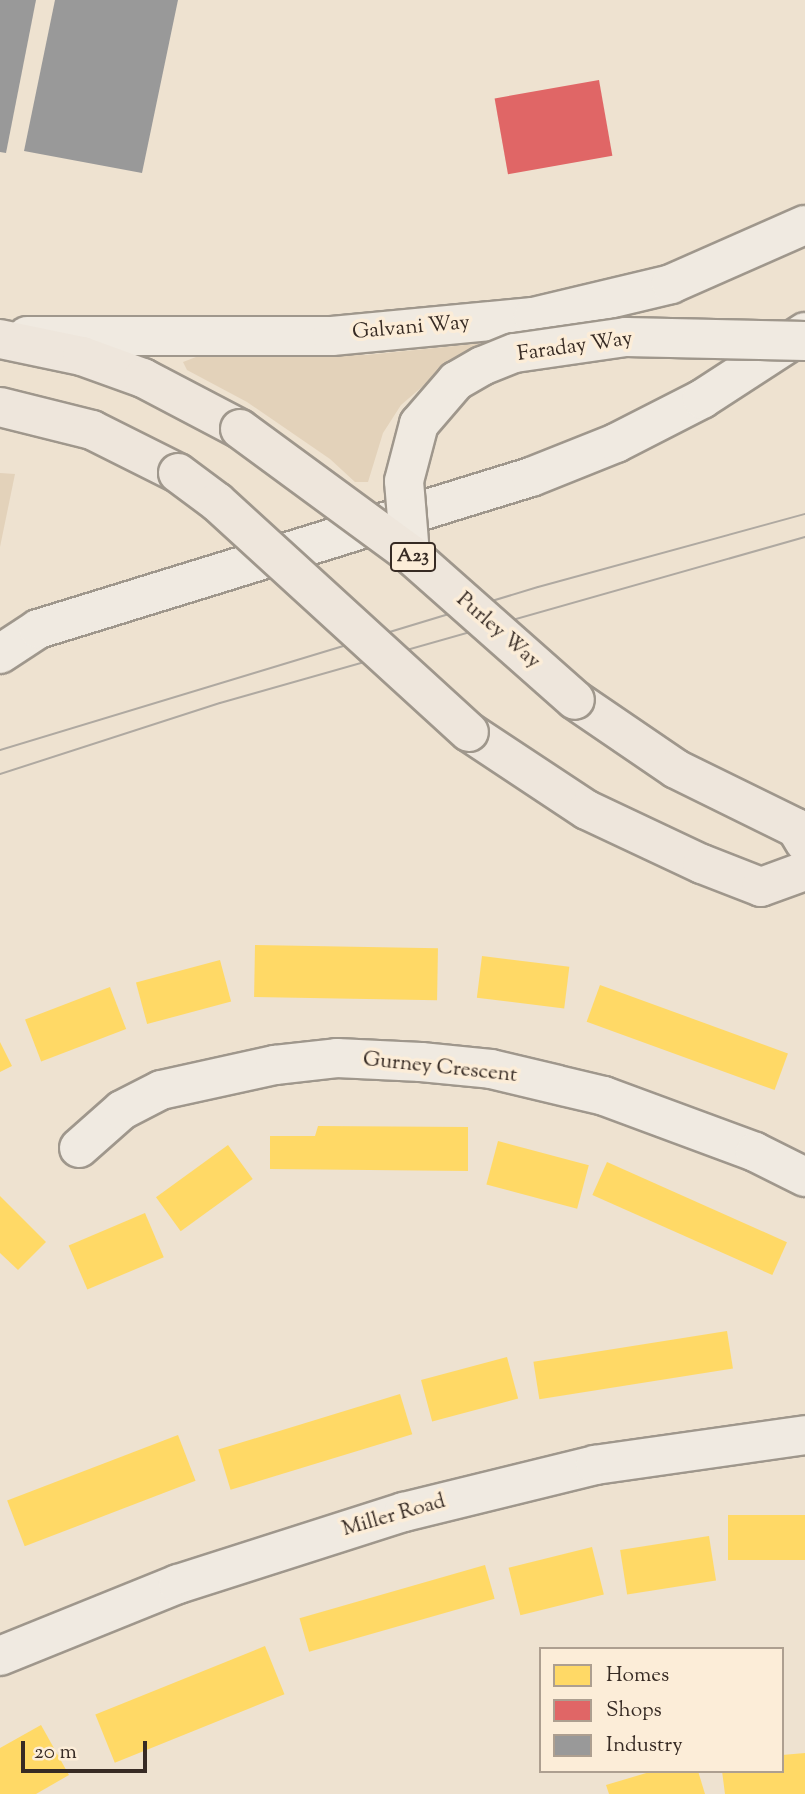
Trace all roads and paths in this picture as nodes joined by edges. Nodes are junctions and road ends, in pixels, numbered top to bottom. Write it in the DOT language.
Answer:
graph roads {
  1 [pos="805,225"];
  2 [pos="805,332"];
  3 [pos="0,337"];
  4 [pos="805,341"];
  5 [pos="0,407"];
  6 [pos="410,554"];
  7 [pos="0,628"];
  8 [pos="38,629"];
  9 [pos="0,654"];
  10 [pos="805,843"];
  11 [pos="805,871"];
  12 [pos="79,1148"];
  13 [pos="805,1177"];
  14 [pos="805,1436"];
  15 [pos="0,1656"];
  1 -- 3 [label="street, Galvani Way"];
  2 -- 8 [label="street"];
  3 -- 6 [label="highway, Purley Way / A23, bridge"];
  4 -- 6 [label="street, Faraday Way, bridge"];
  5 -- 11 [label="highway, bridge"];
  6 -- 10 [label="highway, Purley Way / A23, bridge"];
  7 -- 8 [label="street"];
  8 -- 9 [label="street"];
  12 -- 13 [label="street, Gurney Crescent"];
  14 -- 15 [label="street, Miller Road"];
}
